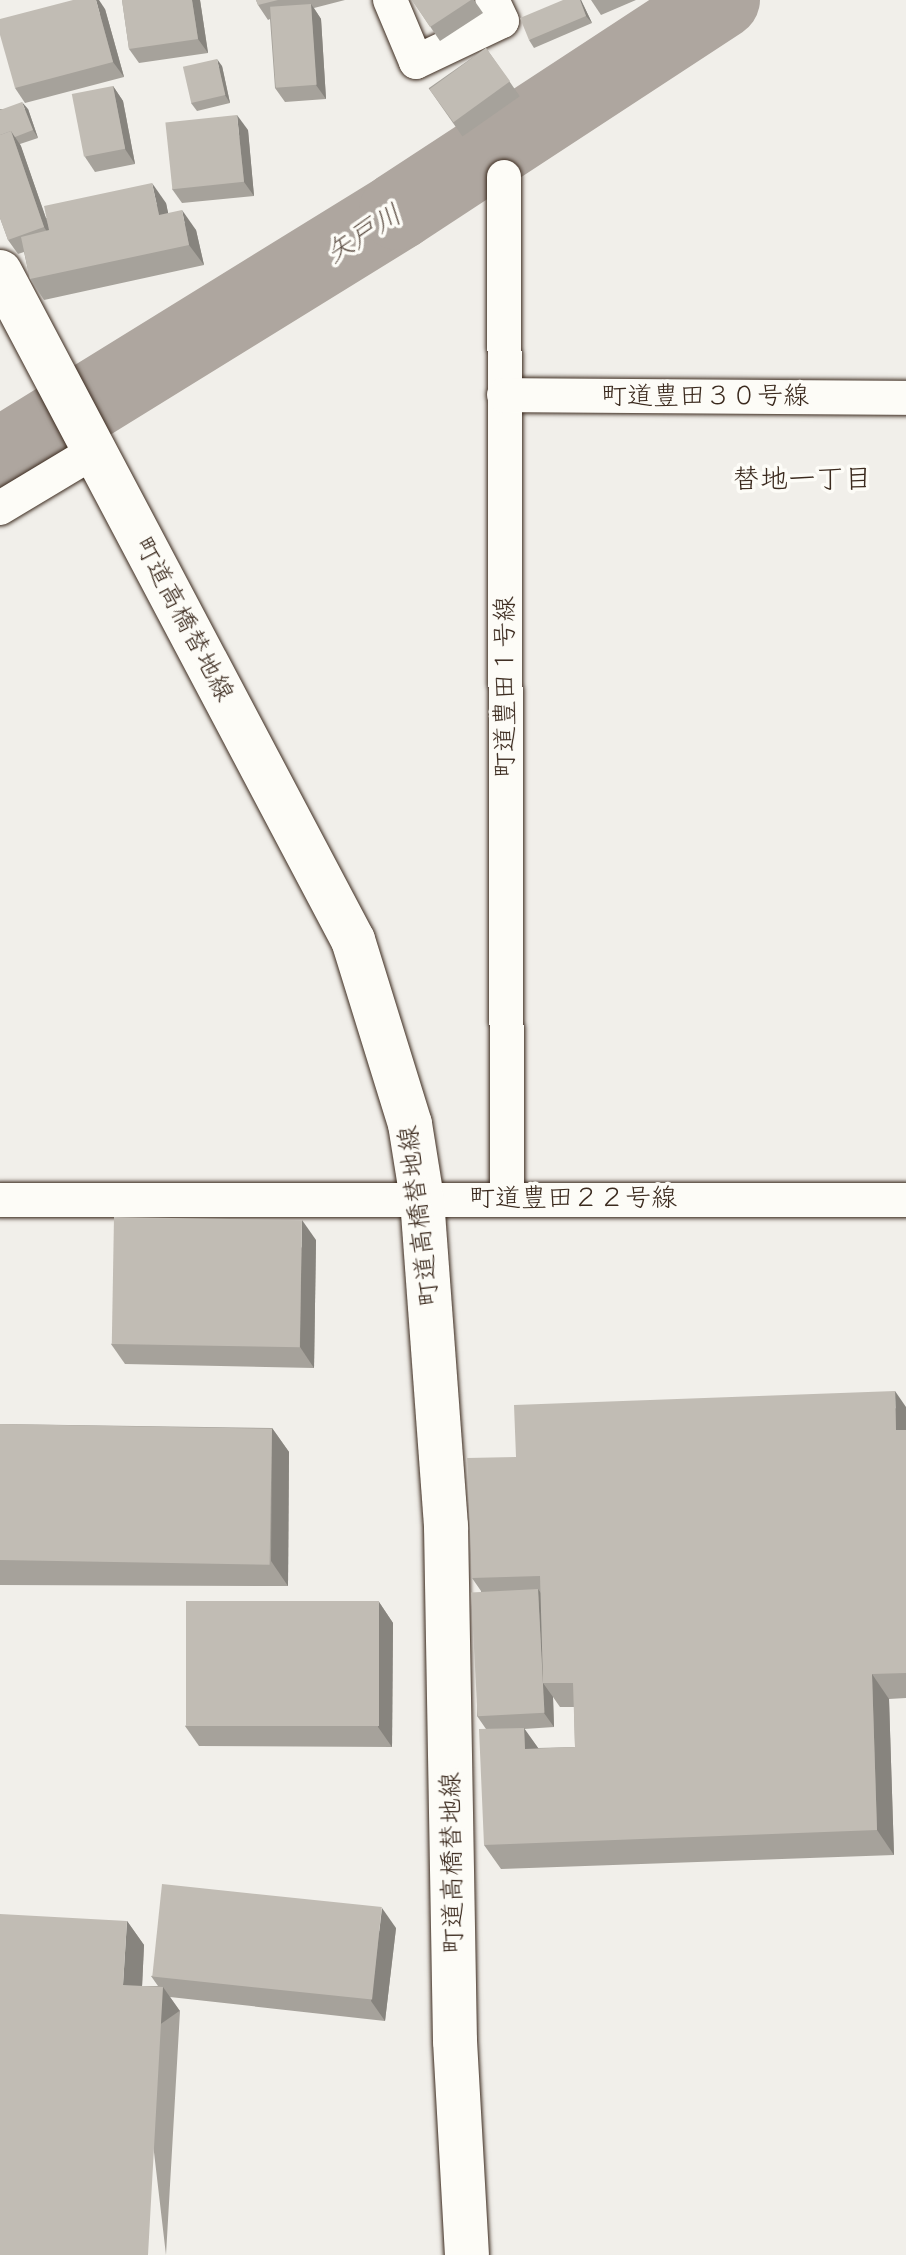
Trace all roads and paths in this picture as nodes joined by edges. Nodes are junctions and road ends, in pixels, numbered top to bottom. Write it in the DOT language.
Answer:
graph roads {
  1 [pos="390,0"];
  2 [pos="492,0"];
  3 [pos="504,177"];
  4 [pos="0,272"];
  5 [pos="504,395"];
  6 [pos="906,398"];
  7 [pos="95,451"];
  8 [pos="0,508"];
  9 [pos="507,1197"];
  10 [pos="422,1199"];
  11 [pos="0,1200"];
  12 [pos="906,1200"];
  13 [pos="467,2255"];
  1 -- 2 [label="street"];
  3 -- 5 [label="street, 町道豊田１号線"];
  4 -- 7 [label="street, 町道高橋替地線"];
  5 -- 6 [label="street, 町道豊田３０号線"];
  5 -- 9 [label="street, 町道豊田１号線"];
  7 -- 8 [label="street"];
  7 -- 10 [label="street, 町道高橋替地線"];
  9 -- 10 [label="street, 町道豊田２２号線"];
  9 -- 12 [label="street, 町道豊田２２号線"];
  10 -- 11 [label="street, 町道豊田２２号線"];
  10 -- 13 [label="street, 町道高橋替地線"];
}
